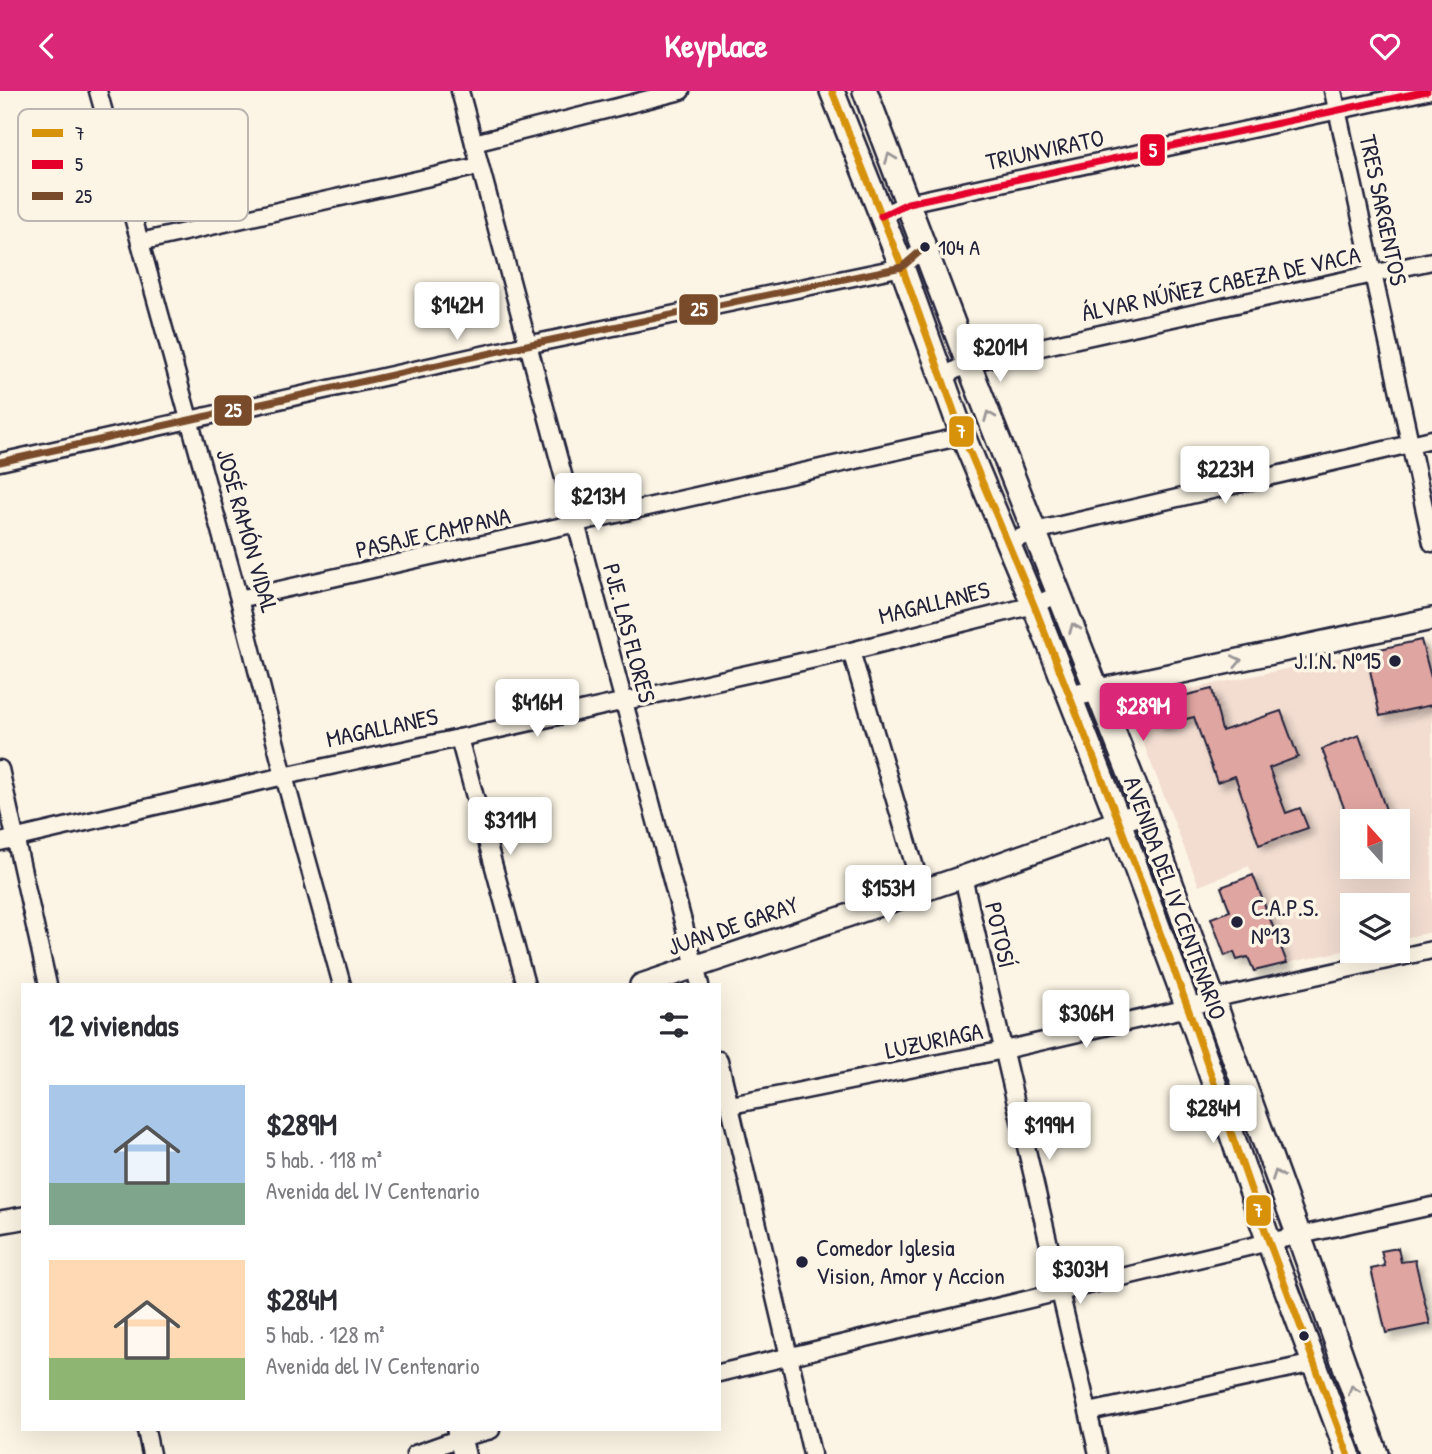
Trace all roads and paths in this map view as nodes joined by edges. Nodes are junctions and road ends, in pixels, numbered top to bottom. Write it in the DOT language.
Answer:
graph roads {
  1 [pos="99,91"];
  2 [pos="460,91"];
  3 [pos="681,91"];
  4 [pos="832,91"];
  5 [pos="865,91"];
  6 [pos="1333,91"];
  7 [pos="1427,91"];
  8 [pos="618,99"];
  9 [pos="104,109"];
  10 [pos="1338,111"];
  11 [pos="474,143"];
  12 [pos="479,166"];
  13 [pos="908,203"];
  14 [pos="881,216"];
  15 [pos="248,218"];
  16 [pos="134,221"];
  17 [pos="234,221"];
  18 [pos="140,242"];
  19 [pos="925,247"];
  20 [pos="1432,261"];
  21 [pos="902,267"];
  22 [pos="1373,273"];
  23 [pos="527,345"];
  24 [pos="968,363"];
  25 [pos="941,378"];
  26 [pos="189,421"];
  27 [pos="963,436"];
  28 [pos="1432,439"];
  29 [pos="1411,444"];
  30 [pos="0,462"];
  31 [pos="576,525"];
  32 [pos="1035,531"];
  33 [pos="1008,543"];
  34 [pos="1432,543"];
  35 [pos="1060,594"];
  36 [pos="239,600"];
  37 [pos="1034,605"];
  38 [pos="1432,619"];
  39 [pos="851,650"];
  40 [pos="1099,691"];
  41 [pos="1070,697"];
  42 [pos="624,701"];
  43 [pos="459,738"];
  44 [pos="0,769"];
  45 [pos="284,776"];
  46 [pos="1145,812"];
  47 [pos="1119,822"];
  48 [pos="8,841"];
  49 [pos="963,877"];
  50 [pos="922,891"];
  51 [pos="1432,950"];
  52 [pos="697,976"];
  53 [pos="47,983"];
  54 [pos="341,983"];
  55 [pos="525,983"];
  56 [pos="653,983"];
  57 [pos="1212,999"];
  58 [pos="1188,1008"];
  59 [pos="1004,1049"];
  60 [pos="721,1068"];
  61 [pos="731,1105"];
  62 [pos="1432,1206"];
  63 [pos="21,1218"];
  64 [pos="0,1221"];
  65 [pos="1299,1236"];
  66 [pos="1269,1242"];
  67 [pos="1060,1292"];
  68 [pos="790,1356"];
  69 [pos="1314,1363"];
  70 [pos="721,1373"];
  71 [pos="1089,1412"];
  72 [pos="146,1431"];
  73 [pos="488,1431"];
  74 [pos="460,1440"];
  75 [pos="151,1454"];
  76 [pos="415,1454"];
  77 [pos="813,1454"];
  78 [pos="1098,1454"];
  79 [pos="1348,1454"];
  80 [pos="1376,1454"];
  1 -- 9 [label="street, JOSÉ RAMÓN VIDAL"];
  2 -- 11 [label="street, PJE. LAS FLORES"];
  3 -- 8 [label="street"];
  4 -- 14 [label="main road, AVENIDA DEL IV CENTENARIO"];
  13 -- 5 [label="main road, AVENIDA DEL IV CENTENARIO, one-way"];
  6 -- 10 [label="street, TRES SARGENTOS"];
  7 -- 10 [label="street, TRIUNVIRATO"];
  8 -- 11 [label="street"];
  10 -- 13 [label="street, TRIUNVIRATO"];
  10 -- 22 [label="street, TRES SARGENTOS"];
  11 -- 12 [label="street, PJE. LAS FLORES"];
  12 -- 15 [label="street"];
  12 -- 23 [label="street, PJE. LAS FLORES"];
  13 -- 14 [label="street, TRIUNVIRATO"];
  13 -- 19 [label="main road, AVENIDA DEL IV CENTENARIO"];
  14 -- 21 [label="main road, AVENIDA DEL IV CENTENARIO"];
  16 -- 18 [label="street, JOSÉ RAMÓN VIDAL"];
  17 -- 18 [label="street"];
  18 -- 26 [label="street, JOSÉ RAMÓN VIDAL"];
  19 -- 21 [label="street"];
  19 -- 24 [label="main road, AVENIDA DEL IV CENTENARIO"];
  20 -- 22 [label="street, ÁLVAR NÚÑEZ CABEZA DE VACA"];
  21 -- 23 [label="street"];
  21 -- 25 [label="main road, AVENIDA DEL IV CENTENARIO"];
  22 -- 24 [label="street, ÁLVAR NÚÑEZ CABEZA DE VACA"];
  22 -- 29 [label="street, TRES SARGENTOS"];
  23 -- 26 [label="street"];
  23 -- 31 [label="street, PJE. LAS FLORES"];
  24 -- 25 [label="street, ÁLVAR NÚÑEZ CABEZA DE VACA"];
  32 -- 24 [label="main road, AVENIDA DEL IV CENTENARIO, one-way"];
  25 -- 27 [label="main road, AVENIDA DEL IV CENTENARIO"];
  26 -- 30 [label="street"];
  26 -- 36 [label="street, JOSÉ RAMÓN VIDAL"];
  27 -- 31 [label="street, PASAJE CAMPANA"];
  27 -- 33 [label="main road, AVENIDA DEL IV CENTENARIO"];
  28 -- 29 [label="street"];
  29 -- 32 [label="street"];
  29 -- 34 [label="street, TRES SARGENTOS"];
  31 -- 36 [label="street, PASAJE CAMPANA"];
  31 -- 42 [label="street, PJE. LAS FLORES"];
  32 -- 33 [label="street"];
  32 -- 35 [label="main road, AVENIDA DEL IV CENTENARIO"];
  33 -- 37 [label="main road, AVENIDA DEL IV CENTENARIO"];
  35 -- 37 [label="street, MAGALLANES"];
  40 -- 35 [label="main road, AVENIDA DEL IV CENTENARIO, one-way"];
  36 -- 45 [label="street, JOSÉ RAMÓN VIDAL"];
  37 -- 39 [label="street, MAGALLANES"];
  37 -- 41 [label="main road, AVENIDA DEL IV CENTENARIO"];
  40 -- 38 [label="street, one-way"];
  39 -- 42 [label="street, MAGALLANES"];
  39 -- 50 [label="street"];
  40 -- 41 [label="street"];
  40 -- 46 [label="main road, AVENIDA DEL IV CENTENARIO"];
  41 -- 47 [label="main road, AVENIDA DEL IV CENTENARIO"];
  42 -- 43 [label="street, MAGALLANES"];
  42 -- 52 [label="street, PJE. LAS FLORES"];
  43 -- 45 [label="street, MAGALLANES"];
  43 -- 55 [label="street"];
  44 -- 48 [label="street"];
  45 -- 48 [label="street, MAGALLANES"];
  45 -- 54 [label="street, JOSÉ RAMÓN VIDAL"];
  46 -- 47 [label="street, JUAN DE GARAY"];
  46 -- 57 [label="main road, AVENIDA DEL IV CENTENARIO"];
  47 -- 49 [label="street, JUAN DE GARAY"];
  47 -- 58 [label="main road, AVENIDA DEL IV CENTENARIO"];
  48 -- 53 [label="street"];
  49 -- 50 [label="street, JUAN DE GARAY"];
  49 -- 59 [label="street, POTOSÍ"];
  50 -- 52 [label="street, JUAN DE GARAY"];
  51 -- 57 [label="street, LUZURIAGA"];
  52 -- 56 [label="street, JUAN DE GARAY"];
  57 -- 58 [label="street, LUZURIAGA"];
  65 -- 57 [label="main road, AVENIDA DEL IV CENTENARIO, one-way"];
  58 -- 59 [label="street, LUZURIAGA"];
  58 -- 66 [label="main road, AVENIDA DEL IV CENTENARIO"];
  59 -- 61 [label="street, LUZURIAGA"];
  59 -- 67 [label="street, POTOSÍ"];
  60 -- 61 [label="street"];
  61 -- 68 [label="street"];
  62 -- 65 [label="street"];
  63 -- 64 [label="street"];
  65 -- 66 [label="street"];
  80 -- 65 [label="main road, AVENIDA DEL IV CENTENARIO, one-way"];
  66 -- 67 [label="street"];
  66 -- 69 [label="main road, AVENIDA DEL IV CENTENARIO"];
  67 -- 68 [label="street"];
  67 -- 71 [label="street, POTOSÍ"];
  68 -- 70 [label="street"];
  68 -- 77 [label="street"];
  69 -- 71 [label="street"];
  69 -- 79 [label="main road, AVENIDA DEL IV CENTENARIO"];
  71 -- 78 [label="street, POTOSÍ"];
  72 -- 75 [label="street"];
  73 -- 74 [label="street"];
  74 -- 76 [label="street"];
}
